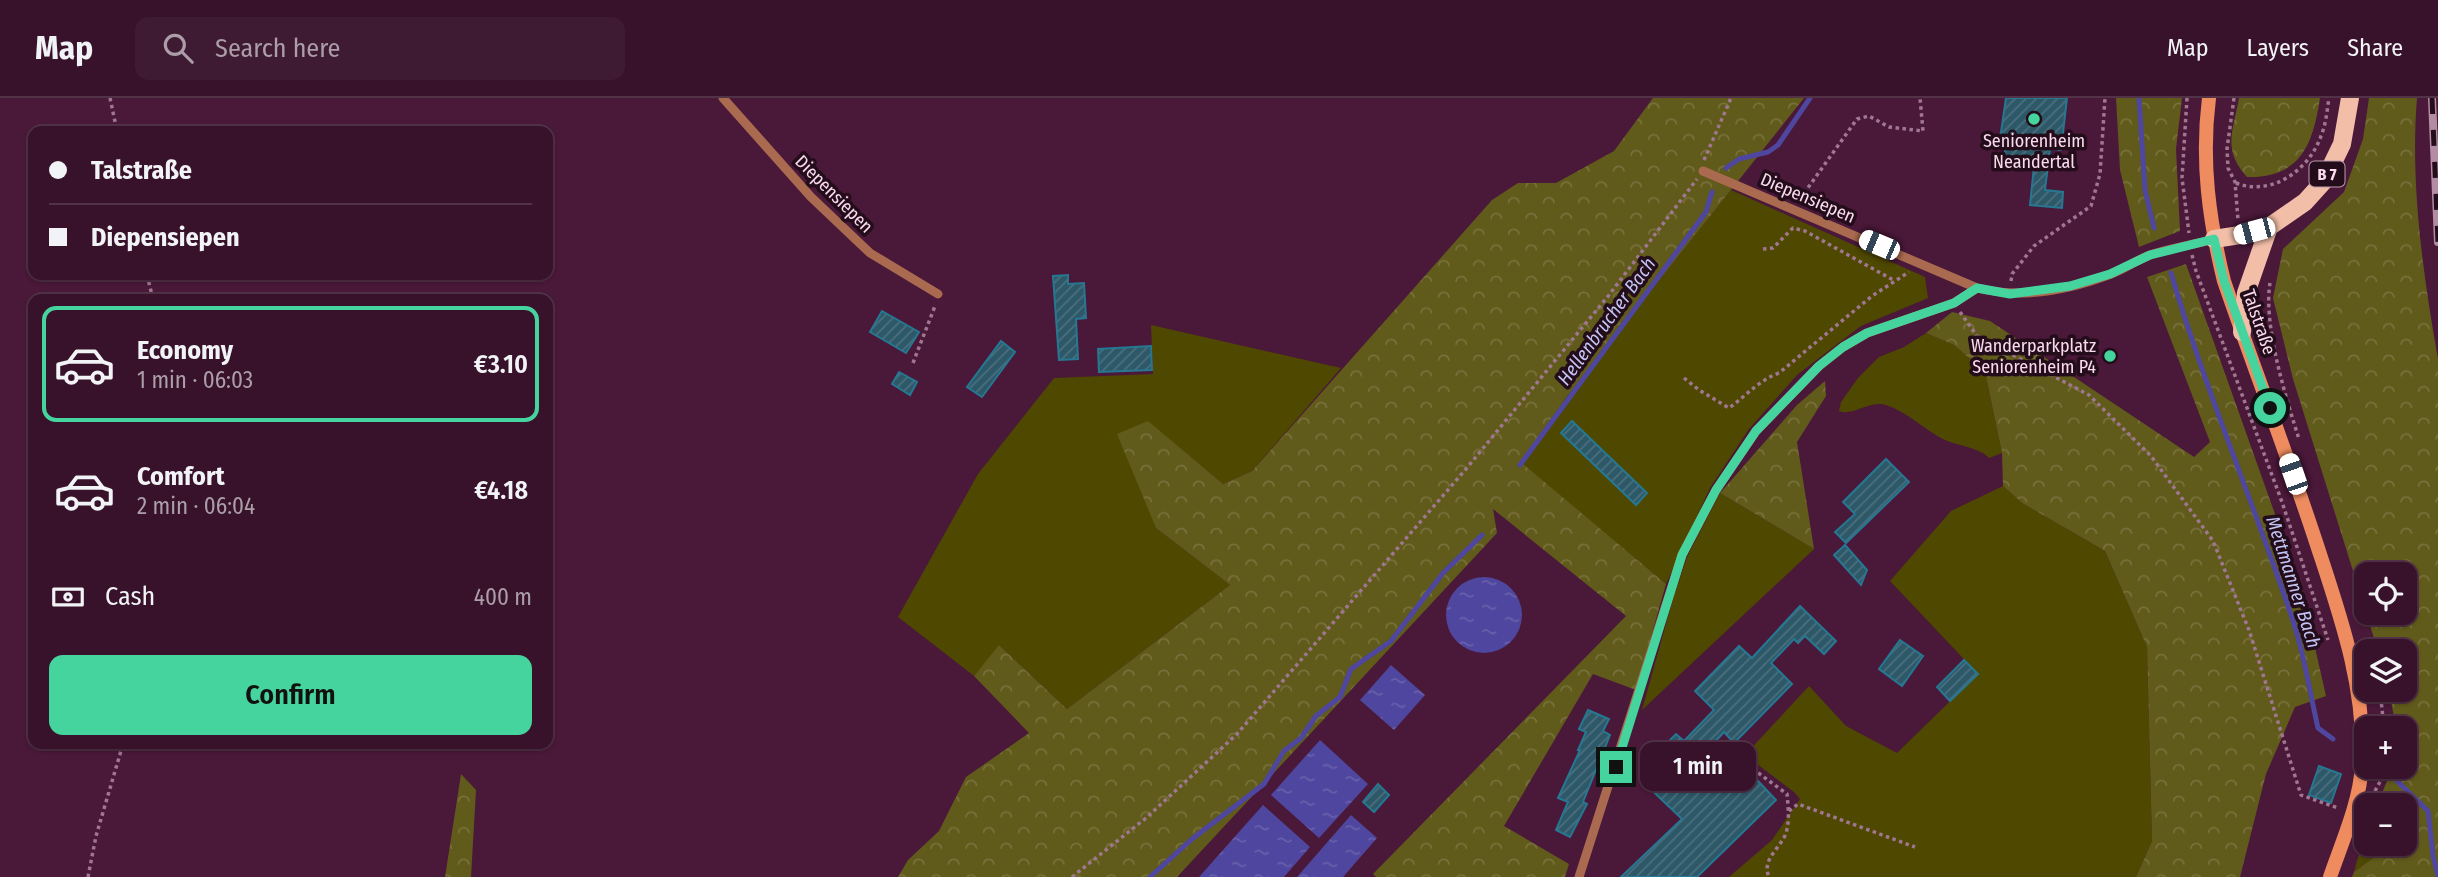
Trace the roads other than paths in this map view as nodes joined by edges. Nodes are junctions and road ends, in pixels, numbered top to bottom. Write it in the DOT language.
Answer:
graph roads {
  1 [pos="723,98"];
  2 [pos="2209,98"];
  3 [pos="2350,98"];
  4 [pos="1703,172"];
  5 [pos="2269,227"];
  6 [pos="2214,239"];
  7 [pos="1977,288"];
  8 [pos="938,293"];
  9 [pos="2242,332"];
  10 [pos="1579,877"];
  11 [pos="2330,877"];
  1 -- 8 [label="lane, Diepensiepen"];
  2 -- 6 [label="main road, Talstraße"];
  3 -- 5 [label="main road, B 7"];
  4 -- 7 [label="lane, Diepensiepen"];
  5 -- 6 [label="main road, B 7"];
  5 -- 9 [label="main road"];
  6 -- 7 [label="lane"];
  6 -- 9 [label="main road, Talstraße"];
  7 -- 10 [label="lane"];
  9 -- 11 [label="main road, Talstraße"];
}
